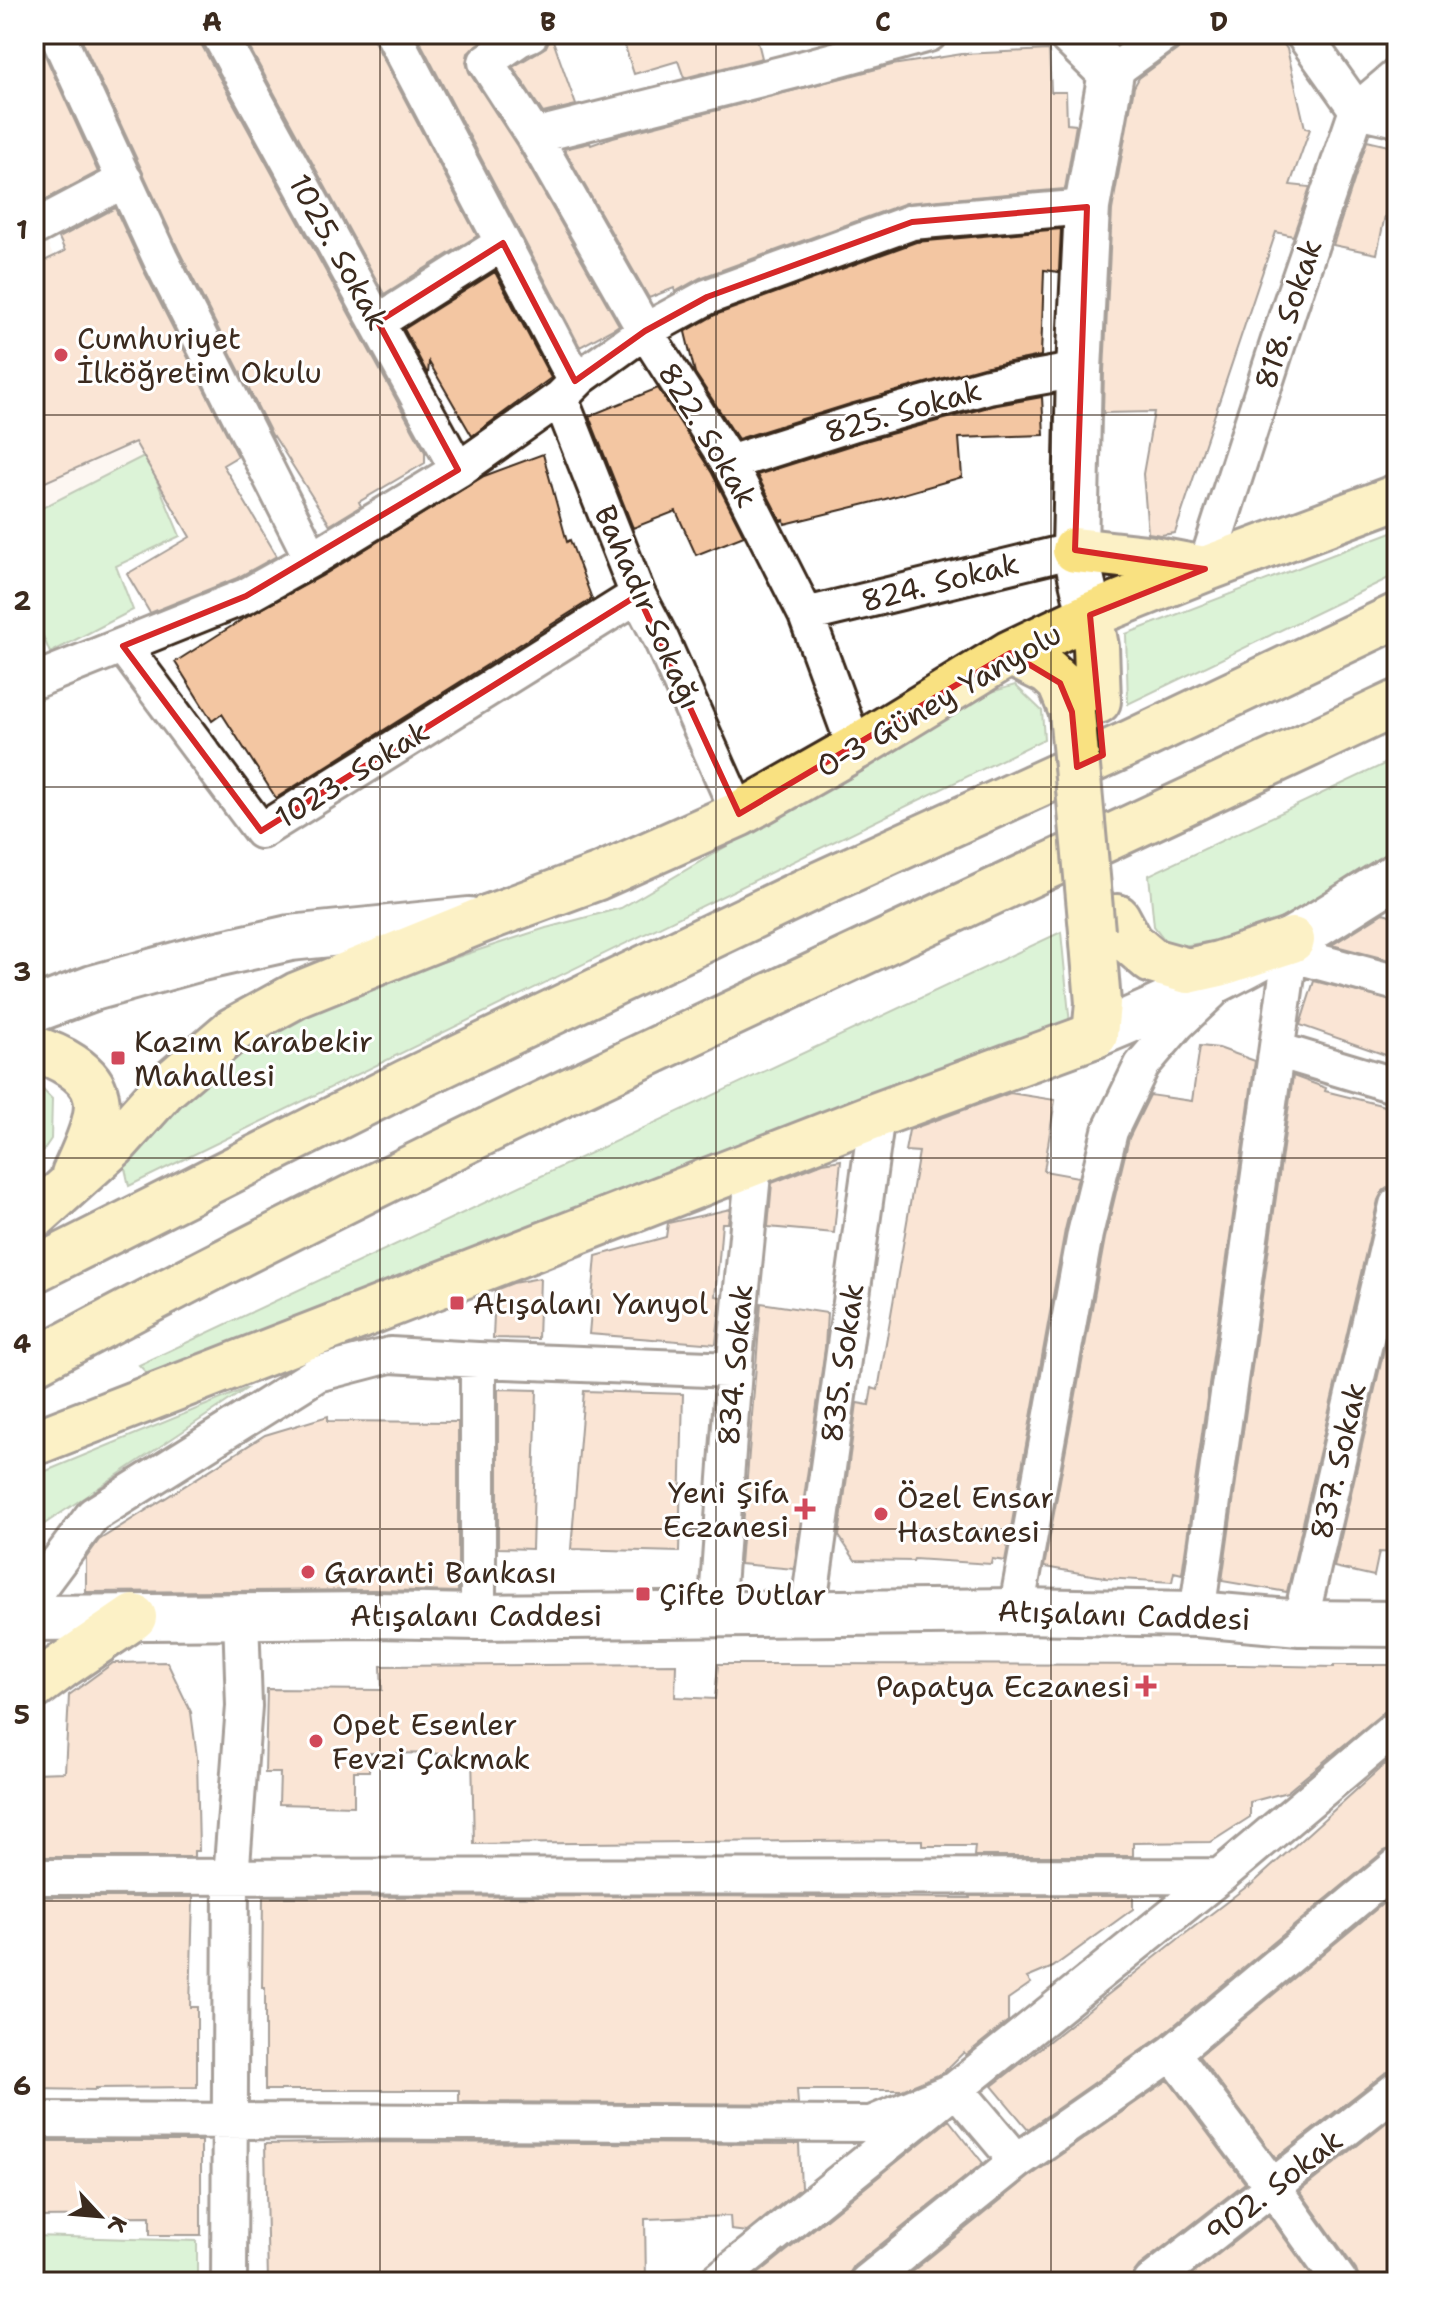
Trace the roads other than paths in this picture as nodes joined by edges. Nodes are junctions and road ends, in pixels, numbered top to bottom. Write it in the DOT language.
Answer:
graph roads {
  1 [pos="57,34"];
  2 [pos="219,34"];
  3 [pos="393,34"];
  4 [pos="531,34"];
  5 [pos="929,34"];
  6 [pos="1071,34"];
  7 [pos="1165,34"];
  8 [pos="1303,34"];
  9 [pos="1111,73"];
  10 [pos="1397,76"];
  11 [pos="1357,110"];
  12 [pos="1397,119"];
  13 [pos="534,136"];
  14 [pos="125,180"];
  15 [pos="1087,207"];
  16 [pos="34,228"];
  17 [pos="503,243"];
  18 [pos="378,322"];
  19 [pos="645,331"];
  20 [pos="1079,370"];
  21 [pos="568,390"];
  22 [pos="729,463"];
  23 [pos="458,470"];
  24 [pos="1397,497"];
  25 [pos="1075,550"];
  26 [pos="312,559"];
  27 [pos="1205,569"];
  28 [pos="638,595"];
  29 [pos="806,615"];
  30 [pos="1090,615"];
  31 [pos="1397,616"];
  32 [pos="123,646"];
  33 [pos="1010,653"];
  34 [pos="38,670"];
  35 [pos="1397,703"];
  36 [pos="1085,706"];
  37 [pos="855,748"];
  38 [pos="739,814"];
  39 [pos="1397,875"];
  40 [pos="487,918"];
  41 [pos="1105,924"];
  42 [pos="1291,947"];
  43 [pos="1231,973"];
  44 [pos="1397,983"];
  45 [pos="34,1010"];
  46 [pos="1095,1035"];
  47 [pos="34,1049"];
  48 [pos="1277,1050"];
  49 [pos="1397,1086"];
  50 [pos="877,1115"];
  51 [pos="754,1164"];
  52 [pos="68,1187"];
  53 [pos="1397,1209"];
  54 [pos="34,1217"];
  55 [pos="34,1270"];
  56 [pos="478,1360"];
  57 [pos="34,1362"];
  58 [pos="734,1370"];
  59 [pos="34,1443"];
  60 [pos="34,1594"];
  61 [pos="1016,1611"];
  62 [pos="808,1612"];
  63 [pos="716,1614"];
  64 [pos="1197,1614"];
  65 [pos="241,1616"];
  66 [pos="134,1617"];
  67 [pos="478,1617"];
  68 [pos="34,1618"];
  69 [pos="1300,1623"];
  70 [pos="1397,1624"];
  71 [pos="34,1687"];
  72 [pos="1397,1727"];
  73 [pos="1397,1866"];
  74 [pos="1220,1876"];
  75 [pos="34,1877"];
  76 [pos="231,1878"];
  77 [pos="1172,2053"];
  78 [pos="956,2089"];
  79 [pos="1397,2089"];
  80 [pos="34,2120"];
  81 [pos="229,2123"];
  82 [pos="1017,2161"];
  83 [pos="1273,2187"];
  84 [pos="229,2282"];
  85 [pos="716,2282"];
  86 [pos="867,2282"];
  87 [pos="1151,2282"];
  88 [pos="1340,2282"];
  1 -- 14 [label="street"];
  2 -- 18 [label="street, 1025. Sokak"];
  3 -- 17 [label="street, Bahadır Sokağı"];
  4 -- 13 [label="street, 822. Sokak"];
  5 -- 13 [label="street"];
  6 -- 9 [label="main road"];
  7 -- 9 [label="street"];
  8 -- 11 [label="street"];
  9 -- 15 [label="main road"];
  10 -- 11 [label="street"];
  11 -- 12 [label="street"];
  11 -- 27 [label="street, 818. Sokak"];
  13 -- 19 [label="street, 822. Sokak"];
  14 -- 16 [label="street"];
  14 -- 26 [label="street"];
  15 -- 19 [label="street"];
  15 -- 20 [label="main road"];
  17 -- 18 [label="street"];
  17 -- 21 [label="street, Bahadır Sokağı"];
  18 -- 23 [label="street, 1025. Sokak"];
  19 -- 21 [label="street"];
  19 -- 22 [label="street, 822. Sokak"];
  20 -- 22 [label="street, 825. Sokak"];
  20 -- 25 [label="main road"];
  21 -- 23 [label="street"];
  21 -- 28 [label="street, Bahadır Sokağı"];
  22 -- 29 [label="street, 822. Sokak"];
  23 -- 26 [label="street"];
  24 -- 27 [label="main road, O-3 Güney Yanyolu"];
  25 -- 27 [label="main road"];
  25 -- 29 [label="street, 824. Sokak"];
  25 -- 30 [label="main road"];
  26 -- 32 [label="street"];
  27 -- 30 [label="main road, O-3 Güney Yanyolu"];
  28 -- 32 [label="street, 1023. Sokak"];
  28 -- 38 [label="street, Bahadır Sokağı"];
  29 -- 37 [label="street, 822. Sokak"];
  30 -- 33 [label="main road, O-3 Güney Yanyolu"];
  30 -- 36 [label="main road"];
  31 -- 55 [label="main road"];
  32 -- 34 [label="street"];
  33 -- 36 [label="main road"];
  33 -- 37 [label="main road, O-3 Güney Yanyolu"];
  35 -- 57 [label="main road"];
  36 -- 41 [label="main road, bridge"];
  37 -- 38 [label="main road, O-3 Güney Yanyolu"];
  38 -- 40 [label="main road, O-3 Güney Yanyolu"];
  39 -- 42 [label="main road"];
  40 -- 45 [label="main road"];
  40 -- 52 [label="main road, O-3 Güney Yanyolu"];
  41 -- 42 [label="main road"];
  41 -- 46 [label="main road"];
  42 -- 43 [label="main road"];
  42 -- 44 [label="street"];
  42 -- 48 [label="street"];
  43 -- 46 [label="main road"];
  43 -- 61 [label="street"];
  46 -- 50 [label="main road"];
  47 -- 52 [label="main road"];
  48 -- 49 [label="street"];
  48 -- 64 [label="street"];
  50 -- 51 [label="main road"];
  50 -- 62 [label="street, 835. Sokak"];
  51 -- 58 [label="street, 834. Sokak"];
  51 -- 59 [label="main road"];
  52 -- 54 [label="main road, O-3 Güney Yanyolu"];
  53 -- 69 [label="street, 837. Sokak"];
  56 -- 58 [label="street"];
  56 -- 60 [label="street"];
  56 -- 67 [label="street"];
  58 -- 63 [label="street, 834. Sokak"];
  61 -- 62 [label="main road, Atışalanı Caddesi"];
  61 -- 64 [label="main road, Atışalanı Caddesi"];
  62 -- 63 [label="main road, Atışalanı Caddesi"];
  63 -- 67 [label="main road, Atışalanı Caddesi"];
  64 -- 69 [label="main road, Atışalanı Caddesi"];
  65 -- 66 [label="main road, Atışalanı Caddesi"];
  65 -- 67 [label="main road, Atışalanı Caddesi"];
  65 -- 76 [label="street"];
  66 -- 68 [label="main road, Atışalanı Caddesi"];
  66 -- 71 [label="main road"];
  69 -- 70 [label="main road, Atışalanı Caddesi"];
  72 -- 74 [label="street"];
  73 -- 77 [label="street"];
  74 -- 76 [label="street"];
  74 -- 78 [label="street"];
  75 -- 76 [label="street"];
  76 -- 81 [label="street"];
  77 -- 82 [label="street"];
  77 -- 83 [label="street"];
  78 -- 81 [label="street"];
  78 -- 82 [label="street"];
  78 -- 85 [label="street"];
  79 -- 83 [label="street, 902. Sokak"];
  80 -- 81 [label="street"];
  81 -- 84 [label="street"];
  82 -- 86 [label="street"];
  83 -- 87 [label="street, 902. Sokak"];
  83 -- 88 [label="street"];
}
